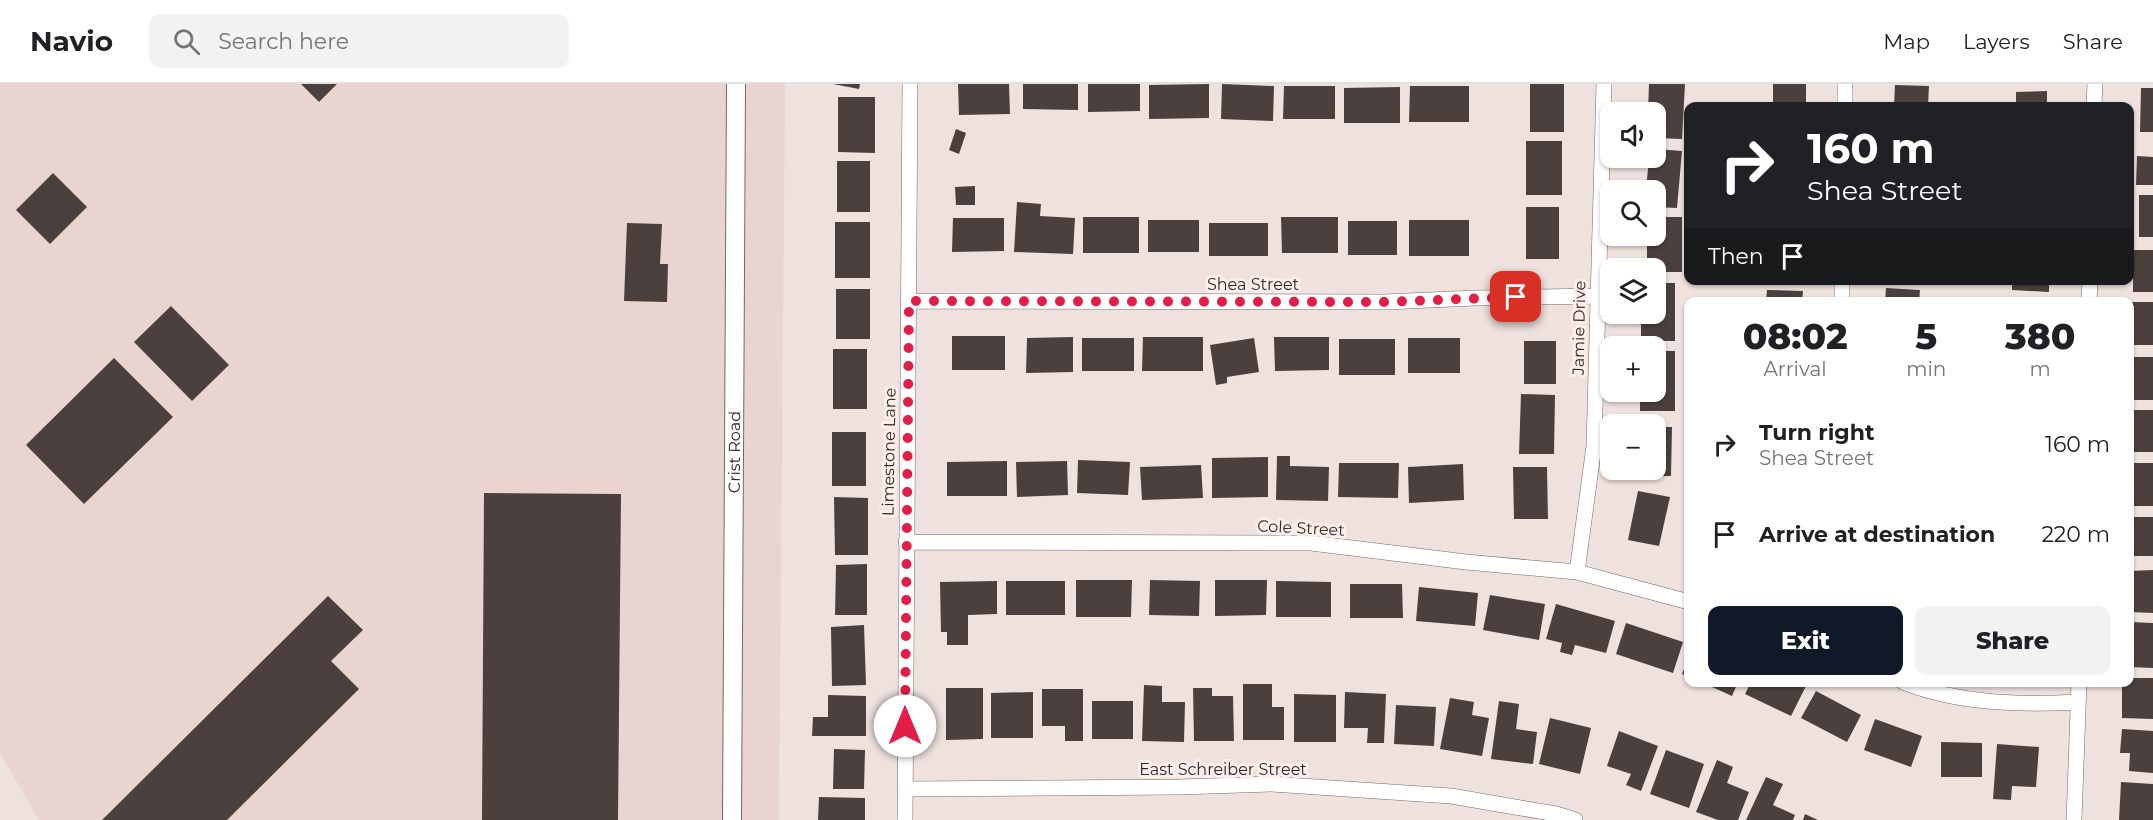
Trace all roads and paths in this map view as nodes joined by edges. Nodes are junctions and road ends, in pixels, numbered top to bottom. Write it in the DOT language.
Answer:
graph roads {
  1 [pos="736,84"];
  2 [pos="910,84"];
  3 [pos="1604,84"];
  4 [pos="1845,84"];
  5 [pos="2095,84"];
  6 [pos="1845,102"];
  7 [pos="2094,102"];
  8 [pos="1597,296"];
  9 [pos="909,301"];
  10 [pos="906,542"];
  11 [pos="1576,572"];
  12 [pos="1684,601"];
  13 [pos="1919,687"];
  14 [pos="2079,687"];
  15 [pos="2078,702"];
  16 [pos="905,789"];
  17 [pos="732,820"];
  18 [pos="905,820"];
  19 [pos="1575,820"];
  20 [pos="2074,820"];
  1 -- 17 [label="street, Crist Road"];
  2 -- 9 [label="street, Limestone Lane"];
  3 -- 8 [label="street, Jamie Drive"];
  4 -- 6 [label="street"];
  5 -- 7 [label="street"];
  8 -- 9 [label="street, Shea Street"];
  8 -- 11 [label="street, Jamie Drive"];
  9 -- 10 [label="street, Limestone Lane"];
  10 -- 11 [label="street, Cole Street"];
  10 -- 16 [label="street, Limestone Lane"];
  11 -- 12 [label="street, Cole Street"];
  13 -- 15 [label="street"];
  14 -- 15 [label="street"];
  15 -- 20 [label="street"];
  16 -- 18 [label="street, Limestone Lane"];
  16 -- 19 [label="street, East Schreiber Street"];
}
